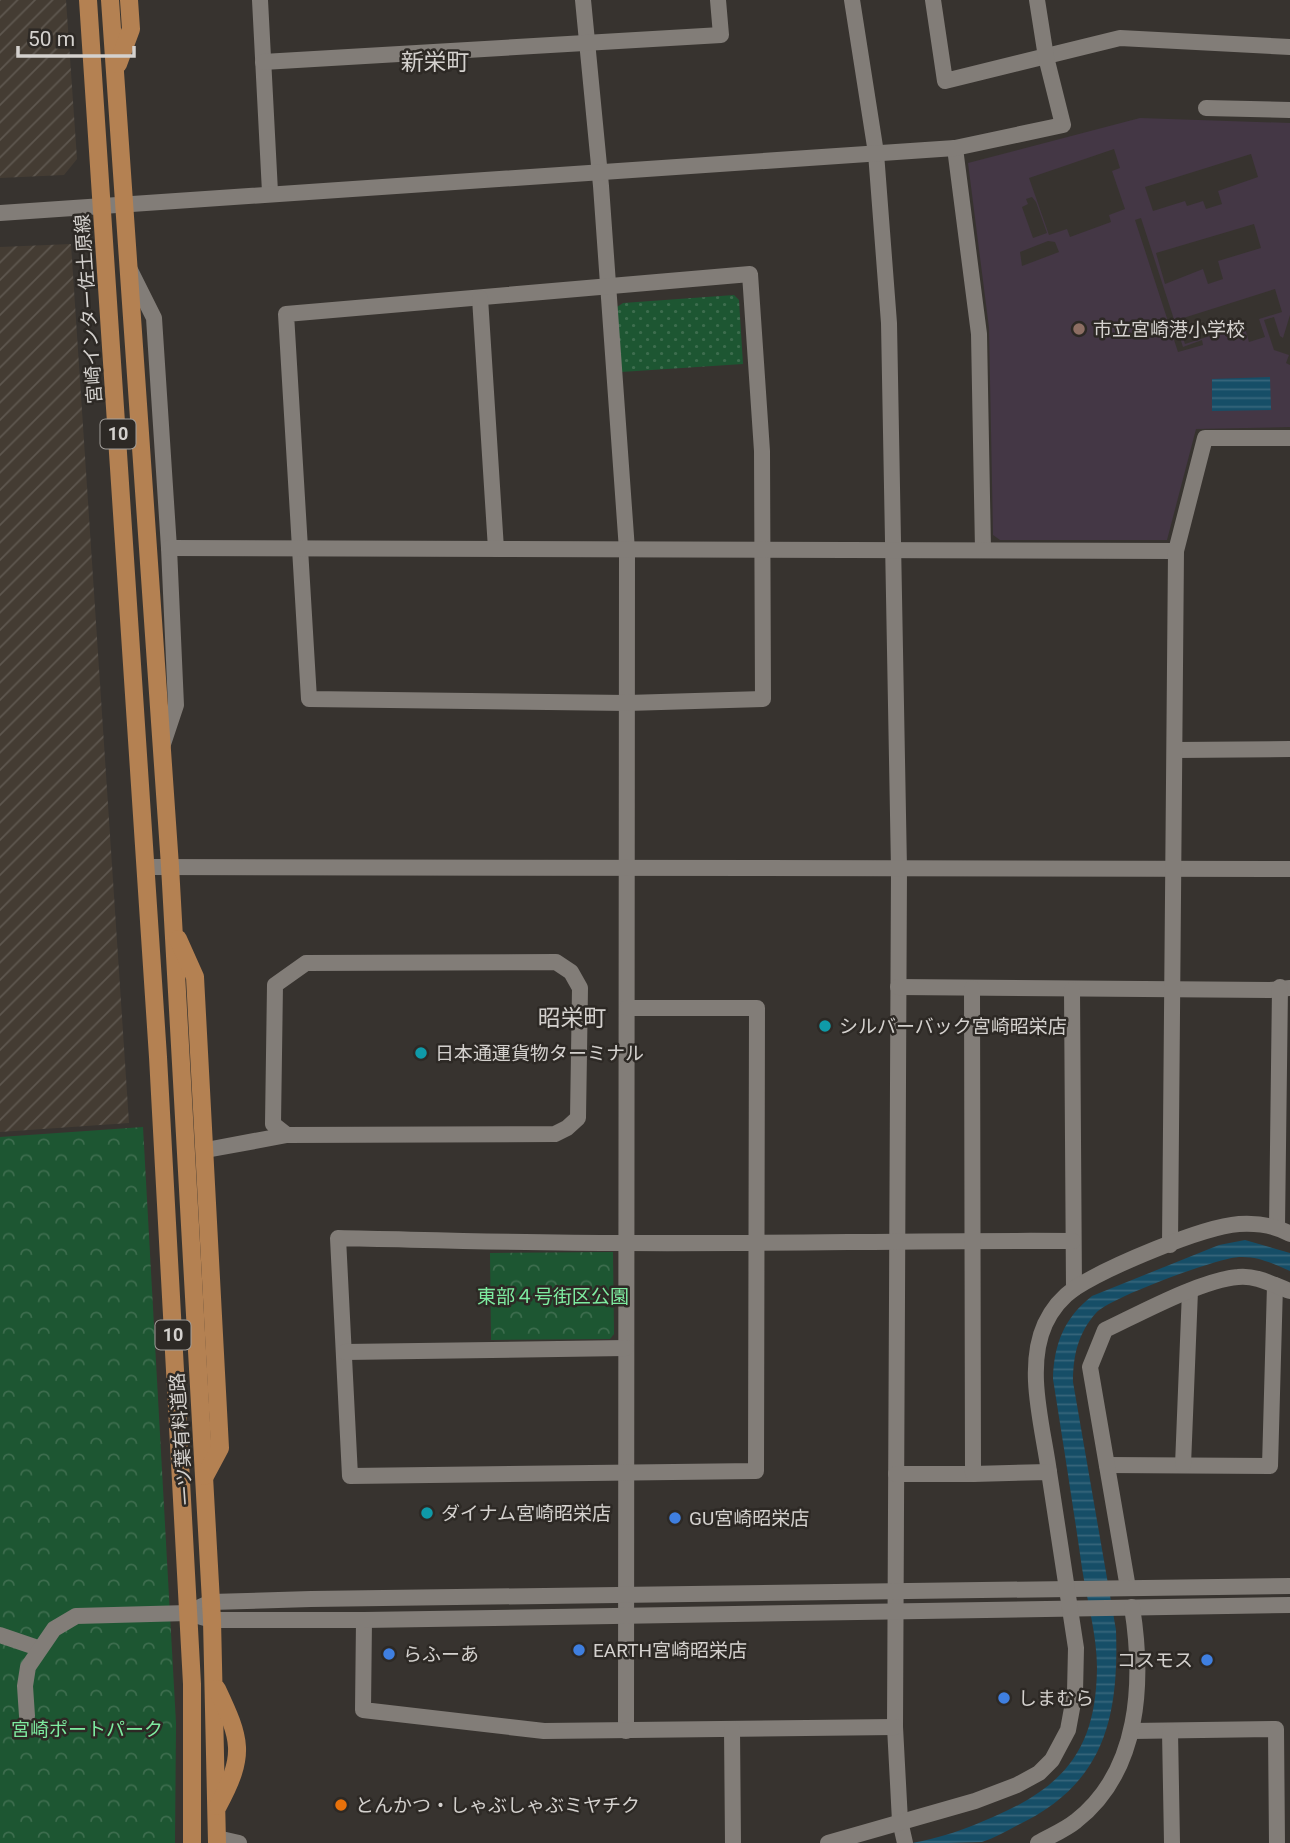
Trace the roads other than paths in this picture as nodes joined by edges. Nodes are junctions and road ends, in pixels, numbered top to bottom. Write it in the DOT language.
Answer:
graph roads {
  1 [pos="88,0"];
  2 [pos="110,0"];
  3 [pos="129,0"];
  4 [pos="260,0"];
  5 [pos="583,0"];
  6 [pos="718,0"];
  7 [pos="852,0"];
  8 [pos="933,0"];
  9 [pos="1037,0"];
  10 [pos="589,42"];
  11 [pos="1290,47"];
  12 [pos="1046,57"];
  13 [pos="263,62"];
  14 [pos="115,71"];
  15 [pos="1206,108"];
  16 [pos="1290,110"];
  17 [pos="955,148"];
  18 [pos="876,153"];
  19 [pos="600,174"];
  20 [pos="270,192"];
  21 [pos="124,202"];
  22 [pos="102,204"];
  23 [pos="0,213"];
  24 [pos="129,268"];
  25 [pos="608,287"];
  26 [pos="480,298"];
  27 [pos="1290,438"];
  28 [pos="169,548"];
  29 [pos="301,549"];
  30 [pos="496,549"];
  31 [pos="626,550"];
  32 [pos="763,550"];
  33 [pos="892,550"];
  34 [pos="984,550"];
  35 [pos="1177,551"];
  36 [pos="627,703"];
  37 [pos="162,747"];
  38 [pos="1290,749"];
  39 [pos="1176,750"];
  40 [pos="170,866"];
  41 [pos="146,867"];
  42 [pos="627,867"];
  43 [pos="899,869"];
  44 [pos="1175,869"];
  45 [pos="1290,869"];
  46 [pos="173,929"];
  47 [pos="1285,987"];
  48 [pos="898,988"];
  49 [pos="972,988"];
  50 [pos="1172,988"];
  51 [pos="1072,990"];
  52 [pos="628,1008"];
  53 [pos="287,1135"];
  54 [pos="206,1150"];
  55 [pos="1283,1230"];
  56 [pos="896,1240"];
  57 [pos="973,1240"];
  58 [pos="757,1241"];
  59 [pos="1073,1241"];
  60 [pos="627,1243"];
  61 [pos="1170,1245"];
  62 [pos="1282,1288"];
  63 [pos="1074,1289"];
  64 [pos="1190,1291"];
  65 [pos="626,1348"];
  66 [pos="345,1352"];
  67 [pos="1107,1465"];
  68 [pos="1183,1465"];
  69 [pos="1049,1472"];
  70 [pos="625,1473"];
  71 [pos="896,1474"];
  72 [pos="973,1474"];
  73 [pos="205,1477"];
  74 [pos="1290,1586"];
  75 [pos="1072,1588"];
  76 [pos="1124,1588"];
  77 [pos="897,1590"];
  78 [pos="624,1595"];
  79 [pos="1290,1605"];
  80 [pos="1127,1607"];
  81 [pos="1073,1608"];
  82 [pos="897,1609"];
  83 [pos="212,1611"];
  84 [pos="188,1613"];
  85 [pos="624,1615"];
  86 [pos="364,1620"];
  87 [pos="0,1635"];
  88 [pos="38,1648"];
  89 [pos="27,1716"];
  90 [pos="895,1727"];
  91 [pos="732,1729"];
  92 [pos="626,1731"];
  93 [pos="1132,1731"];
  94 [pos="1170,1731"];
  95 [pos="900,1821"];
  96 [pos="1281,1835"];
  97 [pos="217,1841"];
  98 [pos="905,1841"];
  99 [pos="192,1843"];
  100 [pos="239,1843"];
  101 [pos="733,1843"];
  102 [pos="828,1843"];
  103 [pos="1038,1843"];
  104 [pos="1171,1843"];
  1 -- 22 [label="main road, 宮崎インター佐土原線 / 10"];
  2 -- 14 [label="main road, 10"];
  3 -- 14 [label="main road"];
  4 -- 13 [label="street"];
  5 -- 10 [label="street"];
  6 -- 10 [label="street"];
  7 -- 18 [label="street"];
  8 -- 12 [label="street"];
  9 -- 12 [label="street"];
  10 -- 13 [label="street"];
  10 -- 19 [label="street"];
  11 -- 12 [label="street"];
  12 -- 17 [label="street"];
  13 -- 20 [label="street"];
  14 -- 21 [label="main road, 10"];
  15 -- 16 [label="street"];
  17 -- 18 [label="street"];
  17 -- 34 [label="street"];
  18 -- 19 [label="street"];
  18 -- 33 [label="street"];
  19 -- 20 [label="street"];
  19 -- 25 [label="street"];
  20 -- 21 [label="street"];
  21 -- 22 [label="street"];
  21 -- 24 [label="main road, 10"];
  22 -- 23 [label="street"];
  22 -- 41 [label="main road, 宮崎インター佐土原線 / 10"];
  24 -- 28 [label="street"];
  24 -- 37 [label="main road, 10"];
  25 -- 26 [label="street"];
  25 -- 31 [label="street"];
  25 -- 32 [label="street"];
  26 -- 29 [label="street"];
  26 -- 30 [label="street"];
  27 -- 35 [label="street"];
  28 -- 29 [label="street"];
  28 -- 37 [label="street"];
  29 -- 30 [label="street"];
  29 -- 36 [label="street"];
  30 -- 31 [label="street"];
  31 -- 32 [label="street"];
  31 -- 36 [label="street"];
  32 -- 33 [label="street"];
  32 -- 36 [label="street"];
  33 -- 34 [label="street"];
  33 -- 43 [label="street"];
  34 -- 35 [label="street"];
  35 -- 39 [label="street"];
  36 -- 42 [label="street"];
  37 -- 40 [label="main road, 10"];
  38 -- 39 [label="street"];
  39 -- 44 [label="street"];
  40 -- 41 [label="street"];
  40 -- 42 [label="street"];
  40 -- 46 [label="main road, 一ツ葉有料道路 / 10"];
  41 -- 84 [label="main road, 一ツ葉有料道路 / 10"];
  42 -- 43 [label="street"];
  42 -- 52 [label="street"];
  43 -- 44 [label="street"];
  43 -- 48 [label="street"];
  44 -- 45 [label="street"];
  44 -- 50 [label="street"];
  46 -- 54 [label="main road"];
  46 -- 73 [label="main road, 一ツ葉有料道路 / 10"];
  47 -- 50 [label="street"];
  47 -- 55 [label="street"];
  48 -- 49 [label="street"];
  48 -- 56 [label="street"];
  49 -- 51 [label="street"];
  49 -- 57 [label="street"];
  50 -- 51 [label="street"];
  50 -- 61 [label="street"];
  51 -- 59 [label="street"];
  52 -- 58 [label="street"];
  52 -- 60 [label="street"];
  53 -- 53 [label="street"];
  53 -- 54 [label="street"];
  54 -- 73 [label="main road"];
  55 -- 61 [label="street"];
  56 -- 57 [label="street"];
  56 -- 58 [label="street"];
  56 -- 71 [label="street"];
  57 -- 59 [label="street"];
  57 -- 72 [label="street"];
  58 -- 60 [label="street"];
  58 -- 70 [label="street"];
  59 -- 63 [label="street"];
  60 -- 65 [label="street"];
  60 -- 66 [label="street"];
  61 -- 63 [label="street"];
  62 -- 64 [label="street"];
  62 -- 68 [label="street"];
  63 -- 69 [label="street"];
  64 -- 67 [label="street"];
  64 -- 68 [label="street"];
  65 -- 66 [label="street"];
  65 -- 70 [label="street"];
  66 -- 70 [label="street"];
  67 -- 68 [label="street"];
  67 -- 76 [label="street"];
  69 -- 72 [label="street"];
  69 -- 75 [label="street"];
  70 -- 78 [label="street"];
  71 -- 72 [label="street"];
  71 -- 77 [label="street"];
  73 -- 83 [label="main road, 一ツ葉有料道路 / 10"];
  74 -- 76 [label="street"];
  75 -- 76 [label="street"];
  75 -- 77 [label="street"];
  75 -- 81 [label="street"];
  77 -- 78 [label="street"];
  77 -- 82 [label="street"];
  78 -- 83 [label="street"];
  78 -- 85 [label="street"];
  79 -- 80 [label="street"];
  80 -- 81 [label="street"];
  80 -- 93 [label="street"];
  81 -- 82 [label="street"];
  81 -- 95 [label="street"];
  82 -- 85 [label="street"];
  82 -- 90 [label="street"];
  83 -- 84 [label="street"];
  83 -- 86 [label="street"];
  83 -- 97 [label="main road, 一ツ葉有料道路 / 10"];
  84 -- 88 [label="street"];
  84 -- 99 [label="main road, 一ツ葉有料道路 / 10"];
  85 -- 86 [label="street"];
  85 -- 92 [label="street"];
  86 -- 92 [label="street"];
  87 -- 88 [label="street"];
  88 -- 89 [label="street"];
  90 -- 91 [label="street"];
  90 -- 95 [label="street"];
  91 -- 92 [label="street"];
  91 -- 101 [label="street"];
  93 -- 94 [label="street"];
  93 -- 103 [label="street"];
  94 -- 96 [label="street"];
  94 -- 104 [label="street"];
  95 -- 98 [label="street"];
  95 -- 102 [label="street"];
  97 -- 100 [label="street"];
}
